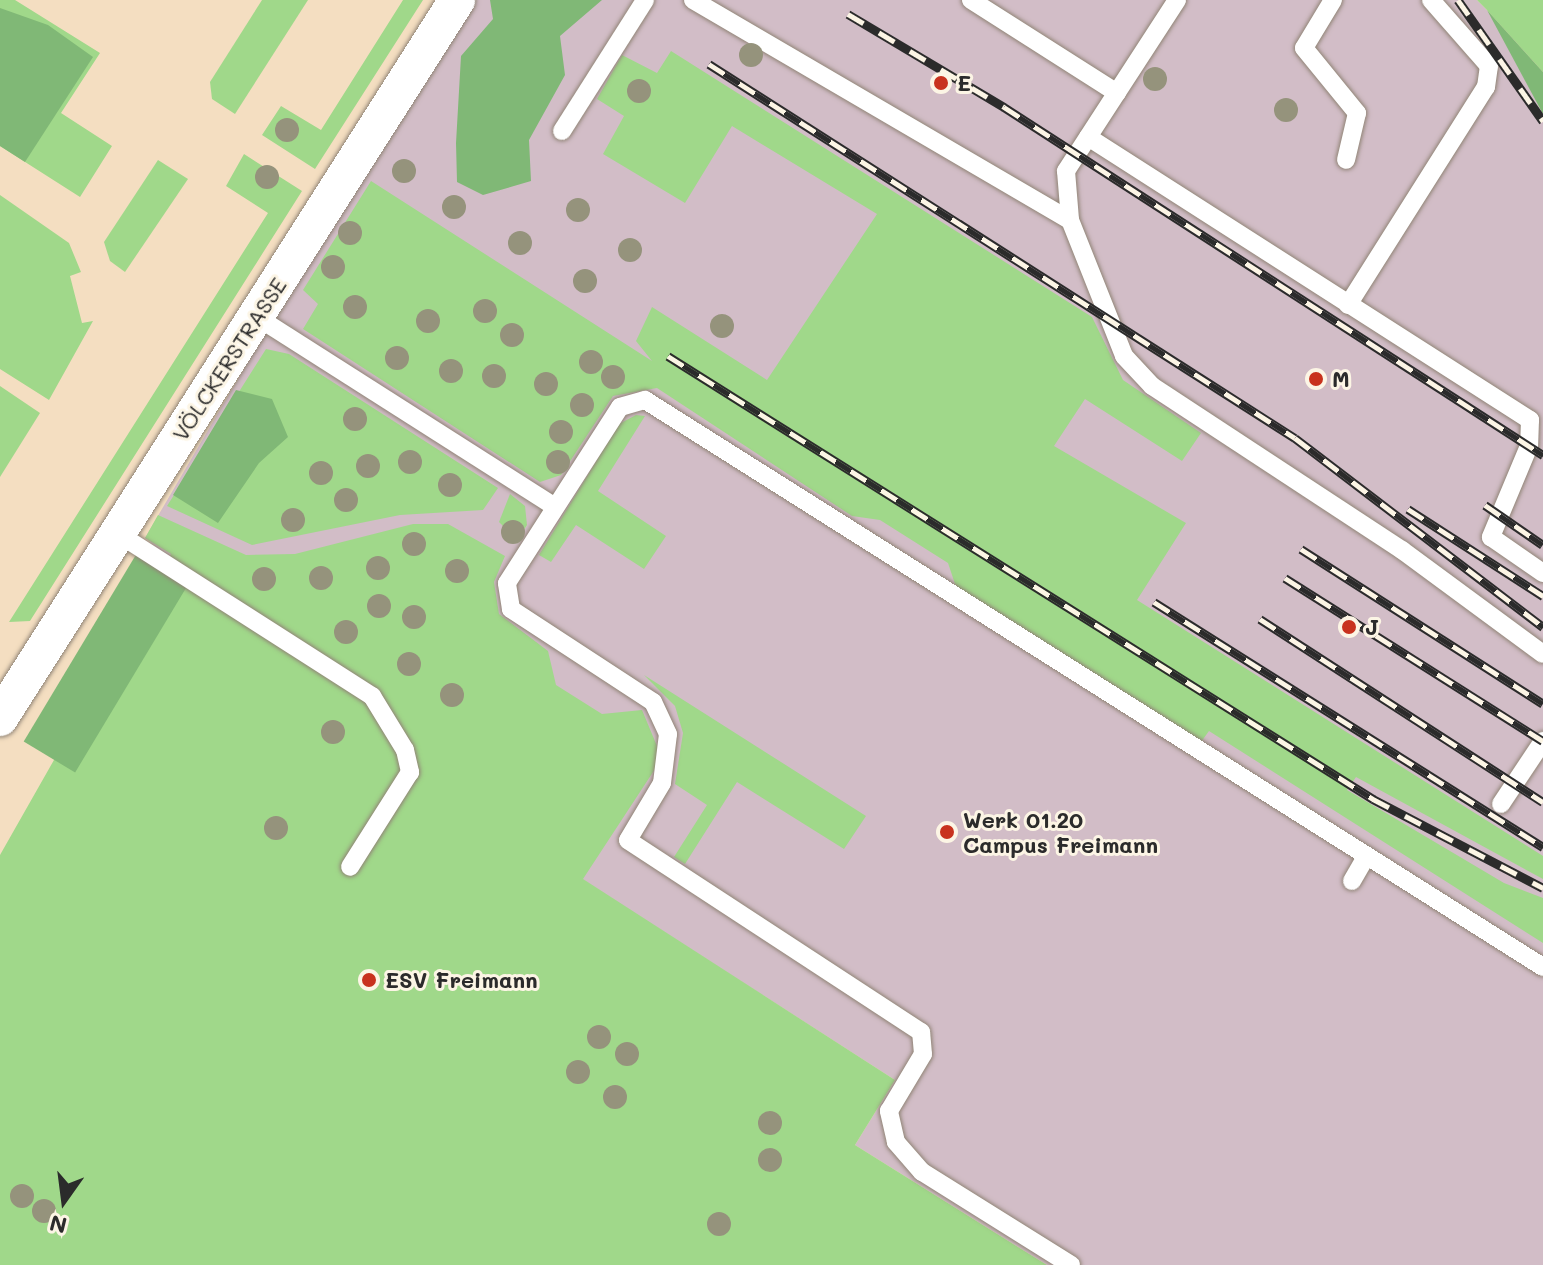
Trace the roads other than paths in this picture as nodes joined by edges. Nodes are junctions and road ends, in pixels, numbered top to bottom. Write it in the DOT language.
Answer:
graph roads {
  1 [pos="457,0"];
  2 [pos="645,0"];
  3 [pos="693,0"];
  4 [pos="971,0"];
  5 [pos="1177,0"];
  6 [pos="1333,0"];
  7 [pos="1431,0"];
  8 [pos="1117,93"];
  9 [pos="562,131"];
  10 [pos="1088,137"];
  11 [pos="1346,160"];
  12 [pos="1070,220"];
  13 [pos="1348,305"];
  14 [pos="257,317"];
  15 [pos="555,507"];
  16 [pos="117,533"];
  17 [pos="1543,573"];
  18 [pos="1543,654"];
  19 [pos="0,718"];
  20 [pos="1543,741"];
  21 [pos="1501,804"];
  22 [pos="1366,857"];
  23 [pos="350,867"];
  24 [pos="1352,881"];
  25 [pos="1543,967"];
  26 [pos="1071,1265"];
  1 -- 14 [label="street, VÖLCKERSTRASSE"];
  2 -- 9 [label="lane"];
  3 -- 12 [label="lane"];
  4 -- 8 [label="lane"];
  5 -- 8 [label="lane"];
  6 -- 11 [label="lane"];
  7 -- 13 [label="lane"];
  8 -- 10 [label="lane"];
  10 -- 12 [label="lane"];
  10 -- 13 [label="lane"];
  12 -- 18 [label="lane"];
  13 -- 17 [label="lane"];
  14 -- 15 [label="lane"];
  14 -- 16 [label="street, VÖLCKERSTRASSE"];
  15 -- 22 [label="lane"];
  15 -- 26 [label="lane"];
  16 -- 19 [label="street, VÖLCKERSTRASSE"];
  16 -- 23 [label="lane"];
  20 -- 21 [label="lane"];
  22 -- 24 [label="lane"];
  22 -- 25 [label="lane"];
}
